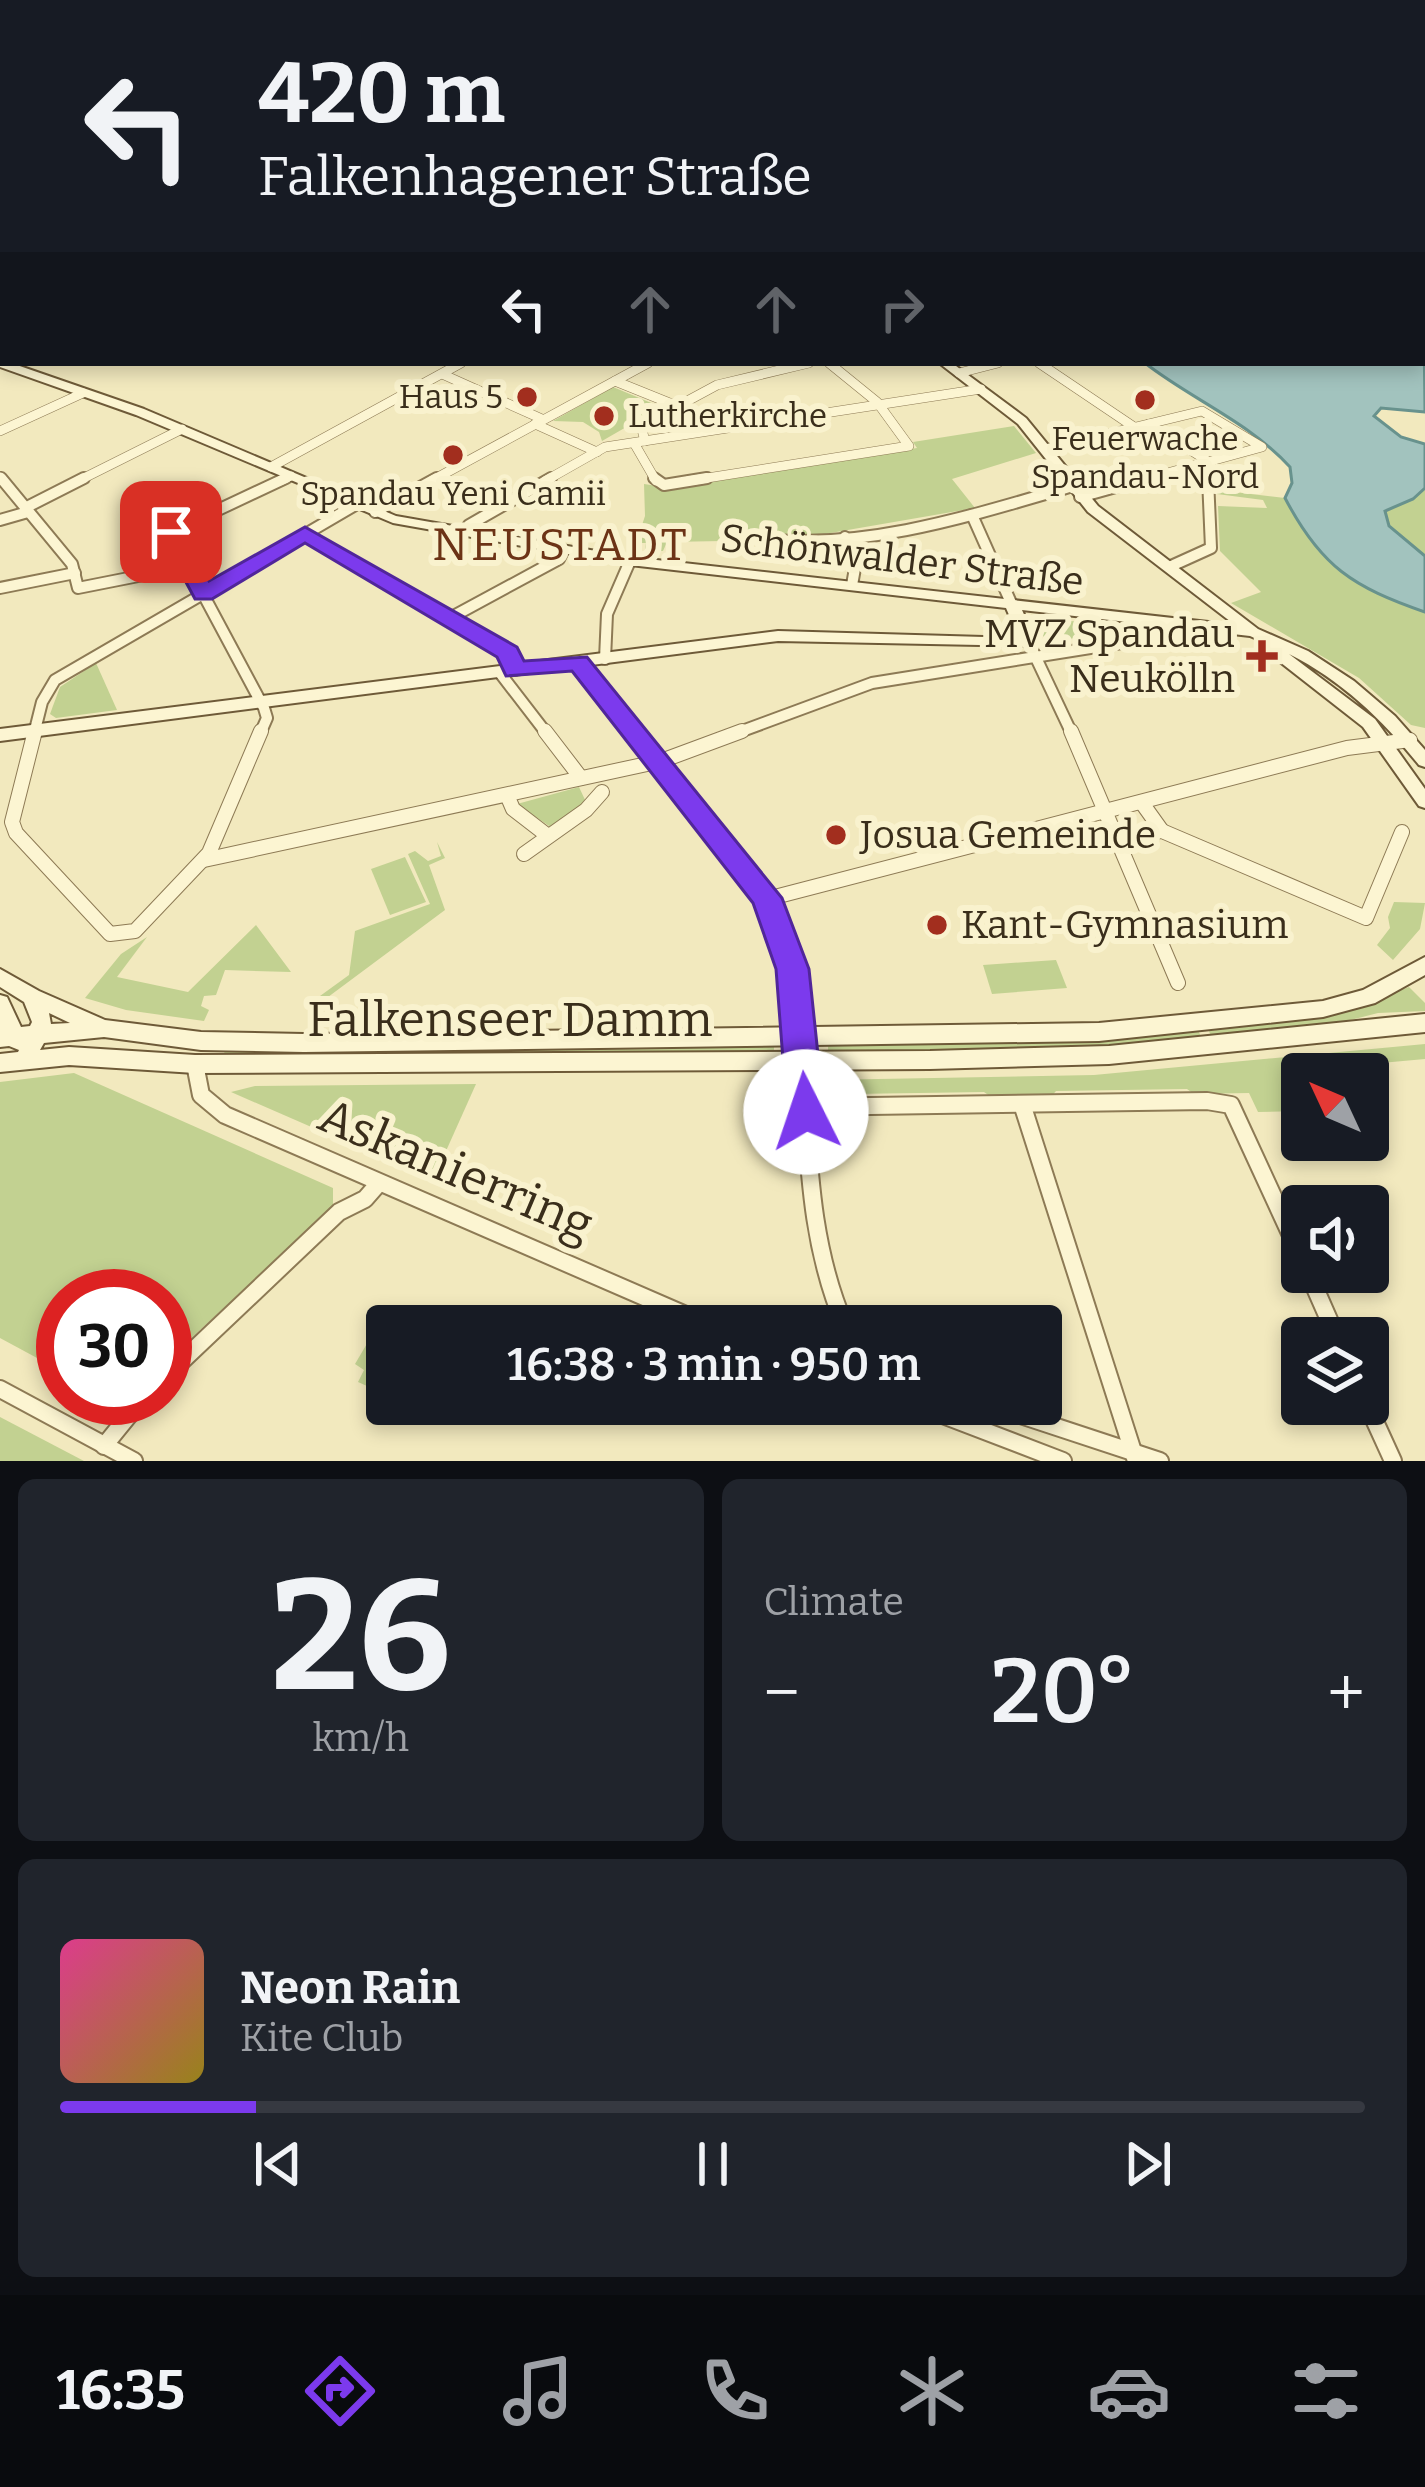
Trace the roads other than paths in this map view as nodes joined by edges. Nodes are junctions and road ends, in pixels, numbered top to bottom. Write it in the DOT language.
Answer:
graph roads {
  1 [pos="8,366"];
  2 [pos="456,366"];
  3 [pos="642,366"];
  4 [pos="796,366"];
  5 [pos="833,366"];
  6 [pos="949,366"];
  7 [pos="993,366"];
  8 [pos="1044,366"];
  9 [pos="959,373"];
  10 [pos="442,374"];
  11 [pos="614,381"];
  12 [pos="981,389"];
  13 [pos="83,393"];
  14 [pos="879,405"];
  15 [pos="677,406"];
  16 [pos="538,422"];
  17 [pos="1149,424"];
  18 [pos="1134,427"];
  19 [pos="182,429"];
  20 [pos="0,431"];
  21 [pos="639,442"];
  22 [pos="1045,449"];
  23 [pos="597,452"];
  24 [pos="1205,464"];
  25 [pos="271,467"];
  26 [pos="291,476"];
  27 [pos="0,477"];
  28 [pos="1077,492"];
  29 [pos="357,504"];
  30 [pos="27,510"];
  31 [pos="375,512"];
  32 [pos="972,515"];
  33 [pos="0,520"];
  34 [pos="305,533"];
  35 [pos="464,533"];
  36 [pos="845,537"];
  37 [pos="761,539"];
  38 [pos="563,551"];
  39 [pos="630,561"];
  40 [pos="189,566"];
  41 [pos="1169,567"];
  42 [pos="75,573"];
  43 [pos="852,585"];
  44 [pos="0,588"];
  45 [pos="204,594"];
  46 [pos="1012,605"];
  47 [pos="450,618"];
  48 [pos="1253,632"];
  49 [pos="1154,638"];
  50 [pos="1033,650"];
  51 [pos="1291,654"];
  52 [pos="604,659"];
  53 [pos="578,662"];
  54 [pos="508,672"];
  55 [pos="261,702"];
  56 [pos="35,730"];
  57 [pos="0,735"];
  58 [pos="1410,740"];
  59 [pos="1386,743"];
  60 [pos="661,761"];
  61 [pos="1425,761"];
  62 [pos="581,778"];
  63 [pos="602,792"];
  64 [pos="507,795"];
  65 [pos="1425,802"];
  66 [pos="1142,803"];
  67 [pos="1109,812"];
  68 [pos="1162,831"];
  69 [pos="1402,832"];
  70 [pos="548,836"];
  71 [pos="1115,836"];
  72 [pos="524,854"];
  73 [pos="204,860"];
  74 [pos="767,898"];
  75 [pos="1425,965"];
  76 [pos="0,977"];
  77 [pos="1178,983"];
  78 [pos="32,997"];
  79 [pos="0,1003"];
  80 [pos="1425,1023"];
  81 [pos="104,1028"];
  82 [pos="40,1031"];
  83 [pos="7,1036"];
  84 [pos="800,1037"];
  85 [pos="201,1041"];
  86 [pos="26,1059"];
  87 [pos="802,1061"];
  88 [pos="0,1063"];
  89 [pos="195,1064"];
  90 [pos="1022,1105"];
  91 [pos="805,1108"];
  92 [pos="379,1183"];
  93 [pos="1281,1212"];
  94 [pos="662,1305"];
  95 [pos="836,1305"];
  96 [pos="192,1351"];
  97 [pos="0,1389"];
  98 [pos="121,1425"];
  99 [pos="969,1425"];
  100 [pos="1045,1425"];
  101 [pos="1377,1425"];
  102 [pos="104,1446"];
  103 [pos="1136,1458"];
  104 [pos="134,1461"];
  105 [pos="1063,1461"];
  106 [pos="1160,1461"];
  107 [pos="1393,1461"];
  1 -- 13 [label="main road, Schönwalder Straße"];
  2 -- 10 [label="street"];
  3 -- 11 [label="street"];
  4 -- 15 [label="street"];
  5 -- 14 [label="street"];
  6 -- 9 [label="main road"];
  7 -- 9 [label="street"];
  8 -- 18 [label="street"];
  9 -- 12 [label="main road"];
  10 -- 16 [label="street"];
  10 -- 25 [label="street"];
  11 -- 15 [label="street"];
  11 -- 16 [label="street"];
  12 -- 14 [label="street"];
  12 -- 22 [label="main road"];
  13 -- 19 [label="main road, Schönwalder Straße"];
  13 -- 20 [label="street"];
  14 -- 21 [label="street"];
  14 -- 21 [label="street"];
  15 -- 21 [label="street"];
  16 -- 23 [label="street"];
  16 -- 31 [label="street"];
  17 -- 18 [label="street"];
  17 -- 24 [label="street"];
  17 -- 24 [label="street"];
  18 -- 22 [label="street"];
  19 -- 25 [label="main road, Schönwalder Straße"];
  19 -- 30 [label="street"];
  21 -- 23 [label="street"];
  22 -- 28 [label="main road"];
  23 -- 35 [label="street"];
  24 -- 28 [label="street"];
  24 -- 41 [label="street"];
  25 -- 26 [label="main road, Schönwalder Straße"];
  26 -- 29 [label="main road, Schönwalder Straße"];
  26 -- 40 [label="street"];
  27 -- 30 [label="street"];
  28 -- 32 [label="street"];
  28 -- 41 [label="main road"];
  29 -- 31 [label="main road, Schönwalder Straße"];
  29 -- 34 [label="street"];
  30 -- 33 [label="street"];
  30 -- 42 [label="street"];
  31 -- 35 [label="main road, Schönwalder Straße"];
  32 -- 36 [label="street"];
  32 -- 46 [label="street"];
  34 -- 45 [label="street"];
  34 -- 47 [label="street"];
  35 -- 38 [label="main road, Schönwalder Straße"];
  36 -- 37 [label="street"];
  36 -- 43 [label="street"];
  38 -- 39 [label="main road, Schönwalder Straße"];
  38 -- 47 [label="street"];
  39 -- 43 [label="main road, Schönwalder Straße"];
  39 -- 52 [label="street"];
  40 -- 42 [label="street"];
  40 -- 45 [label="street"];
  41 -- 48 [label="main road"];
  42 -- 44 [label="street"];
  43 -- 46 [label="main road, Schönwalder Straße"];
  45 -- 55 [label="street"];
  45 -- 56 [label="street"];
  46 -- 48 [label="main road, Schönwalder Straße"];
  46 -- 50 [label="main road"];
  47 -- 54 [label="street"];
  48 -- 51 [label="main road"];
  49 -- 50 [label="street"];
  50 -- 52 [label="main road"];
  50 -- 60 [label="street"];
  50 -- 67 [label="street"];
  51 -- 58 [label="main road"];
  51 -- 59 [label="main road"];
  52 -- 53 [label="main road"];
  53 -- 54 [label="main road"];
  53 -- 60 [label="street"];
  54 -- 55 [label="main road"];
  54 -- 62 [label="street"];
  55 -- 56 [label="main road"];
  55 -- 73 [label="street"];
  56 -- 57 [label="main road"];
  56 -- 73 [label="street"];
  58 -- 59 [label="street"];
  58 -- 61 [label="main road"];
  59 -- 65 [label="main road"];
  59 -- 66 [label="street"];
  60 -- 62 [label="street"];
  60 -- 74 [label="street"];
  62 -- 64 [label="street"];
  63 -- 70 [label="street"];
  64 -- 70 [label="street"];
  64 -- 73 [label="street"];
  66 -- 67 [label="street"];
  66 -- 68 [label="street"];
  67 -- 71 [label="street"];
  67 -- 74 [label="street"];
  68 -- 69 [label="street"];
  68 -- 71 [label="street"];
  70 -- 72 [label="street"];
  71 -- 77 [label="street"];
  74 -- 84 [label="street"];
  75 -- 84 [label="main road, Falkenseer Damm"];
  76 -- 78 [label="main road"];
  78 -- 81 [label="main road"];
  78 -- 82 [label="main road"];
  79 -- 83 [label="main road"];
  80 -- 87 [label="main road, Falkenseer Damm"];
  81 -- 82 [label="main road"];
  81 -- 85 [label="main road, Falkenseer Damm"];
  82 -- 83 [label="main road"];
  82 -- 86 [label="main road"];
  83 -- 86 [label="main road"];
  84 -- 85 [label="main road, Falkenseer Damm"];
  84 -- 87 [label="street"];
  85 -- 89 [label="main road"];
  86 -- 88 [label="main road, Falkenseer Damm"];
  86 -- 89 [label="main road, Falkenseer Damm"];
  87 -- 89 [label="main road, Falkenseer Damm"];
  87 -- 91 [label="street"];
  89 -- 92 [label="street, Askanierring"];
  90 -- 91 [label="street"];
  90 -- 93 [label="street"];
  90 -- 103 [label="street"];
  91 -- 95 [label="street"];
  92 -- 94 [label="street, Askanierring"];
  92 -- 96 [label="street"];
  97 -- 102 [label="street"];
  98 -- 102 [label="street"];
  99 -- 105 [label="street"];
  100 -- 103 [label="street"];
  101 -- 107 [label="street"];
  102 -- 104 [label="street"];
  103 -- 106 [label="street"];
}
